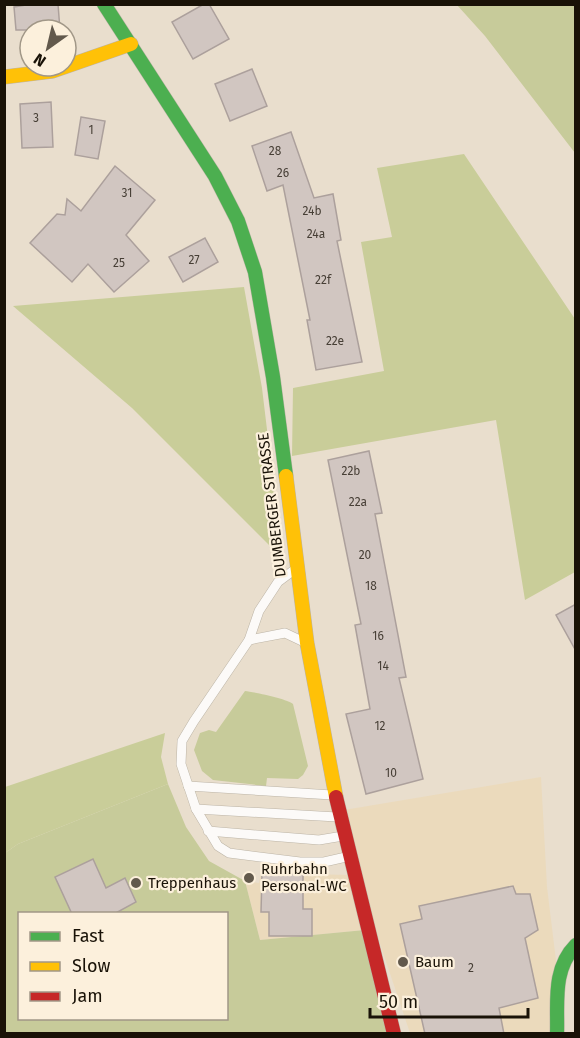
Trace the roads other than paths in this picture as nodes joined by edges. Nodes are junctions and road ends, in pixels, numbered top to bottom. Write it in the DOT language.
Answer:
graph roads {
  1 [pos="104,4"];
  2 [pos="131,44"];
  3 [pos="4,77"];
  4 [pos="296,569"];
  5 [pos="249,640"];
  6 [pos="307,643"];
  7 [pos="188,786"];
  8 [pos="336,795"];
  9 [pos="196,809"];
  10 [pos="340,817"];
  11 [pos="208,831"];
  12 [pos="344,836"];
  13 [pos="349,856"];
  14 [pos="576,945"];
  15 [pos="394,1034"];
  16 [pos="557,1034"];
  1 -- 2 [label="main road, DUMBERGER STRASSE"];
  2 -- 3 [label="main road"];
  2 -- 4 [label="main road, DUMBERGER STRASSE"];
  4 -- 5 [label="lane"];
  4 -- 6 [label="main road, DUMBERGER STRASSE"];
  5 -- 6 [label="lane"];
  5 -- 7 [label="lane"];
  6 -- 8 [label="main road, DUMBERGER STRASSE"];
  7 -- 8 [label="lane"];
  7 -- 9 [label="lane"];
  8 -- 10 [label="main road, DUMBERGER STRASSE"];
  9 -- 10 [label="lane"];
  9 -- 11 [label="lane"];
  10 -- 12 [label="main road, DUMBERGER STRASSE"];
  11 -- 12 [label="lane"];
  11 -- 13 [label="lane"];
  12 -- 13 [label="main road, DUMBERGER STRASSE"];
  13 -- 15 [label="main road, DUMBERGER STRASSE"];
  14 -- 16 [label="main road"];
}
